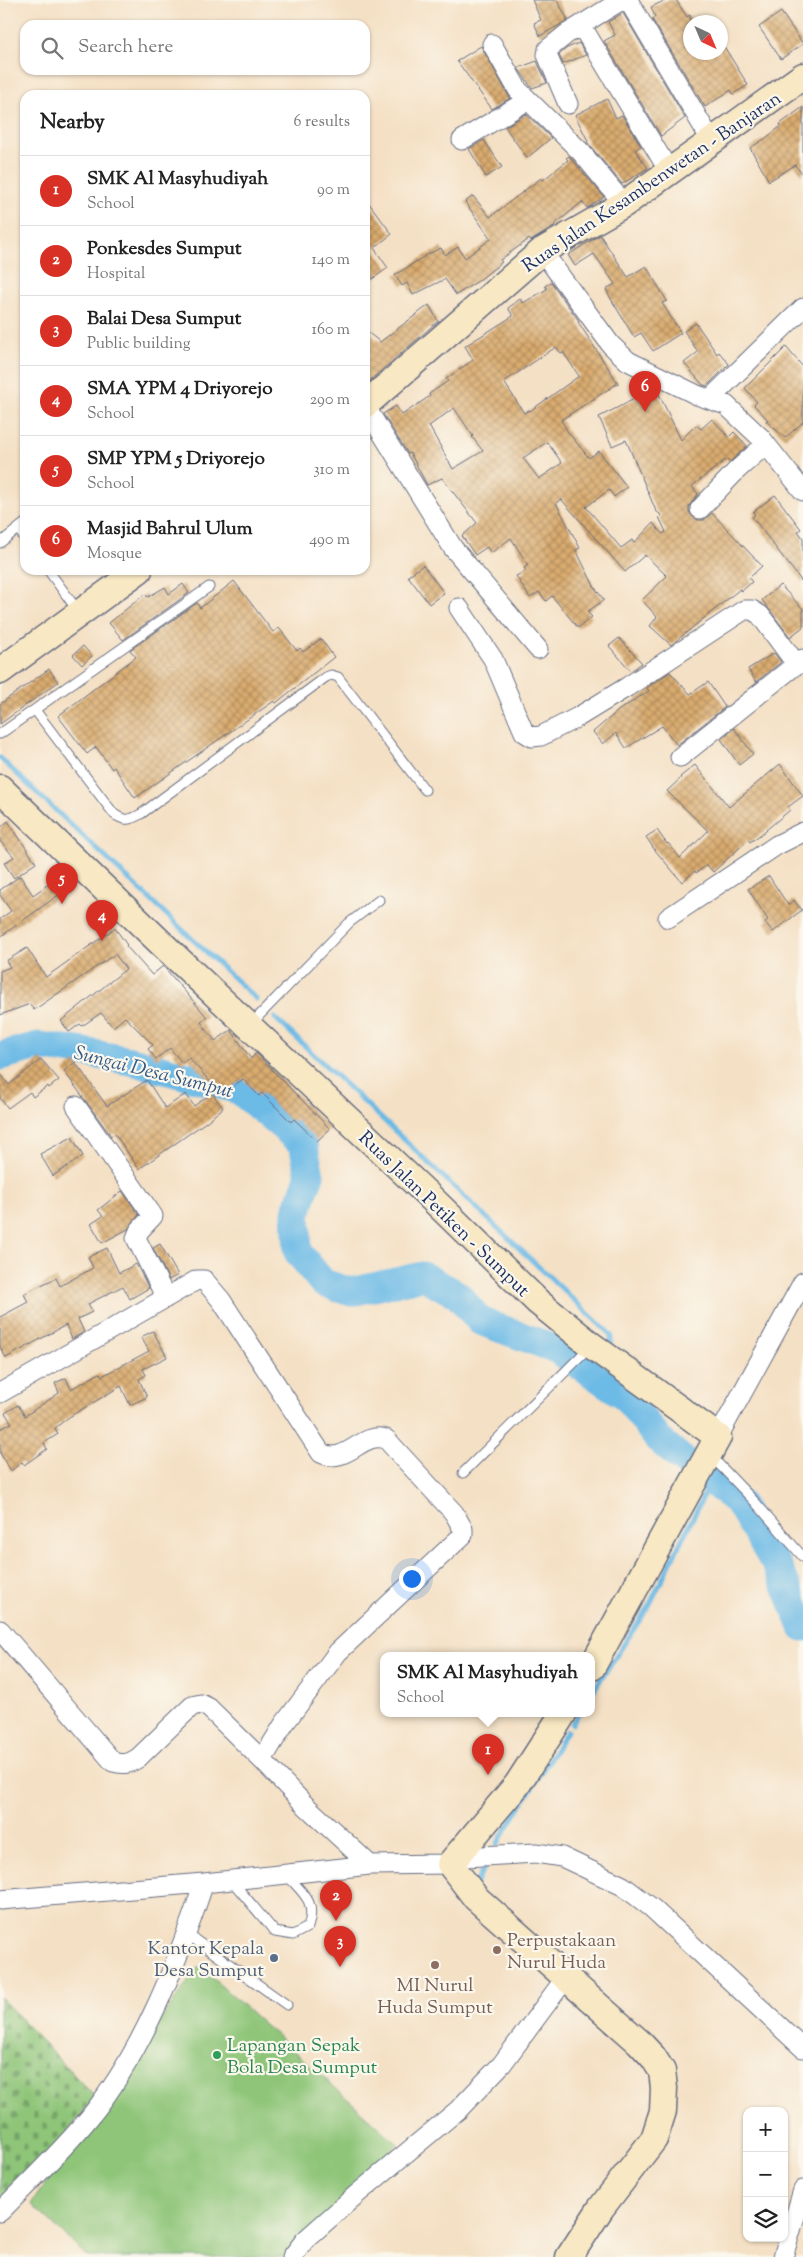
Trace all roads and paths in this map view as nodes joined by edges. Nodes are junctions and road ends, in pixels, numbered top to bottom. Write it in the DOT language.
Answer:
graph roads {
  1 [pos="622,0"];
  2 [pos="628,0"];
  3 [pos="581,25"];
  4 [pos="492,44"];
  5 [pos="803,76"];
  6 [pos="528,100"];
  7 [pos="568,104"];
  8 [pos="462,140"];
  9 [pos="711,140"];
  10 [pos="669,171"];
  11 [pos="624,204"];
  12 [pos="542,251"];
  13 [pos="803,308"];
  14 [pos="710,399"];
  15 [pos="370,402"];
  16 [pos="370,414"];
  17 [pos="766,444"];
  18 [pos="803,491"];
  19 [pos="700,509"];
  20 [pos="20,528"];
  21 [pos="0,543"];
  22 [pos="52,575"];
  23 [pos="132,575"];
  24 [pos="209,587"];
  25 [pos="459,608"];
  26 [pos="79,613"];
  27 [pos="538,649"];
  28 [pos="800,662"];
  29 [pos="0,671"];
  30 [pos="35,710"];
  31 [pos="0,734"];
  32 [pos="680,757"];
  33 [pos="0,788"];
  34 [pos="425,790"];
  35 [pos="803,832"];
  36 [pos="379,900"];
  37 [pos="668,918"];
  38 [pos="249,1026"];
  39 [pos="76,1106"];
  40 [pos="803,1282"];
  41 [pos="166,1298"];
  42 [pos="587,1350"];
  43 [pos="0,1393"];
  44 [pos="714,1446"];
  45 [pos="463,1473"];
  46 [pos="803,1558"];
  47 [pos="0,1630"];
  48 [pos="595,1662"];
  49 [pos="561,1717"];
  50 [pos="262,1760"];
  51 [pos="450,1864"];
  52 [pos="370,1865"];
  53 [pos="287,1875"];
  54 [pos="231,1880"];
  55 [pos="204,1883"];
  56 [pos="0,1900"];
  57 [pos="187,1934"];
  58 [pos="567,1976"];
  59 [pos="286,2005"];
  60 [pos="803,2048"];
  61 [pos="803,2190"];
  62 [pos="0,2212"];
  63 [pos="292,2257"];
  64 [pos="569,2257"];
  65 [pos="783,2257"];
  1 -- 3 [label="street"];
  2 -- 9 [label="street"];
  3 -- 7 [label="street"];
  3 -- 10 [label="street"];
  4 -- 6 [label="street"];
  5 -- 9 [label="main road, Ruas Jalan Kesambenwetan - Banjaran"];
  6 -- 8 [label="street"];
  6 -- 11 [label="street"];
  9 -- 10 [label="main road, Ruas Jalan Kesambenwetan - Banjaran"];
  10 -- 11 [label="main road, Ruas Jalan Kesambenwetan - Banjaran"];
  11 -- 12 [label="main road, Ruas Jalan Kesambenwetan - Banjaran"];
  12 -- 14 [label="street"];
  12 -- 15 [label="main road, Ruas Jalan Kesambenwetan - Banjaran"];
  13 -- 14 [label="street"];
  14 -- 17 [label="street"];
  16 -- 27 [label="street"];
  17 -- 18 [label="street"];
  17 -- 19 [label="street"];
  20 -- 21 [label="lane"];
  22 -- 26 [label="lane"];
  23 -- 26 [label="main road"];
  24 -- 30 [label="lane"];
  25 -- 28 [label="street"];
  26 -- 29 [label="main road"];
  28 -- 32 [label="street"];
  30 -- 31 [label="lane"];
  30 -- 34 [label="lane"];
  33 -- 38 [label="main road, Ruas Jalan Petiken - Sumput"];
  35 -- 37 [label="street"];
  36 -- 38 [label="lane"];
  38 -- 42 [label="main road, Ruas Jalan Petiken - Sumput"];
  39 -- 41 [label="street"];
  40 -- 44 [label="street"];
  41 -- 43 [label="street"];
  41 -- 50 [label="street"];
  42 -- 44 [label="main road, Ruas Jalan Petiken - Sumput"];
  42 -- 45 [label="lane"];
  44 -- 46 [label="lane"];
  44 -- 48 [label="main road"];
  47 -- 50 [label="street"];
  49 -- 51 [label="main road"];
  50 -- 52 [label="street"];
  51 -- 52 [label="street"];
  51 -- 58 [label="main road"];
  51 -- 60 [label="street"];
  52 -- 53 [label="street"];
  53 -- 54 [label="street"];
  53 -- 54 [label="lane"];
  54 -- 55 [label="street"];
  55 -- 56 [label="street"];
  55 -- 57 [label="street"];
  57 -- 59 [label="lane"];
  57 -- 62 [label="street"];
  58 -- 63 [label="street"];
  58 -- 64 [label="main road"];
  61 -- 65 [label="street"];
}
